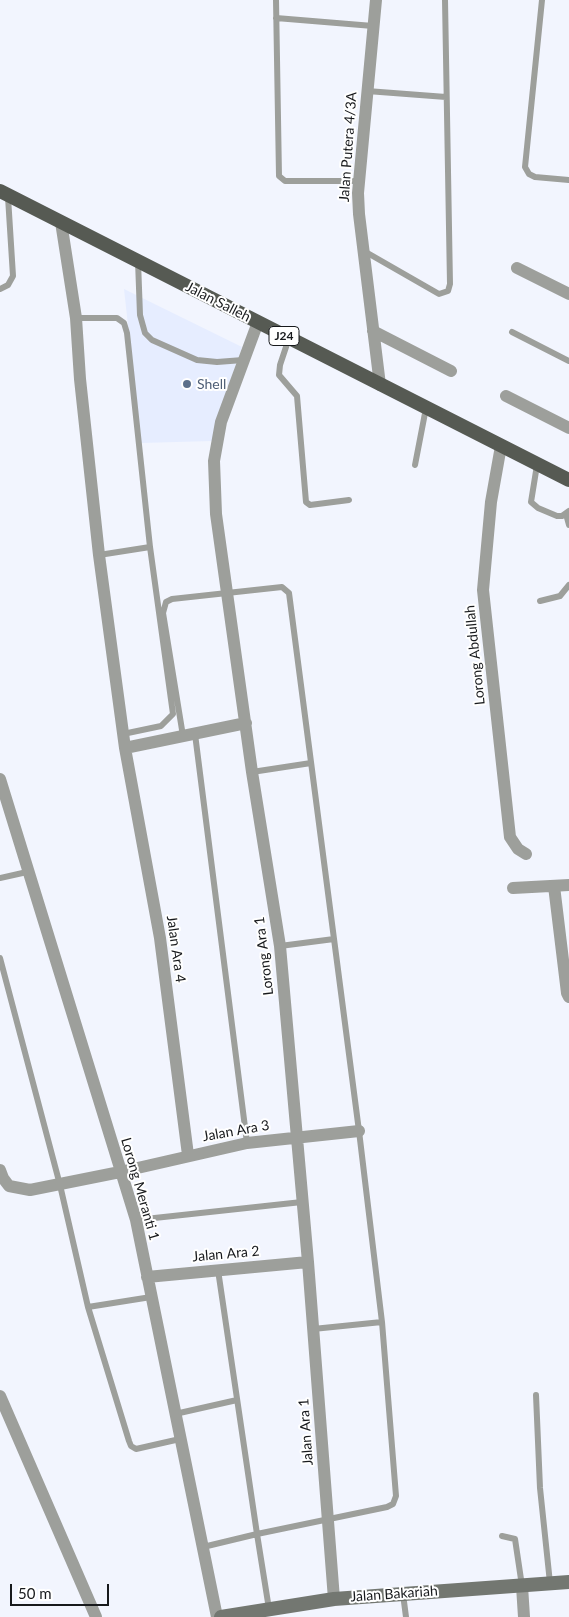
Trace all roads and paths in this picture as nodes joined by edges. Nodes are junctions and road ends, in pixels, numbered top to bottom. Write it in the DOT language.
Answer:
graph roads {
  1 [pos="276,0"];
  2 [pos="376,0"];
  3 [pos="445,0"];
  4 [pos="542,0"];
  5 [pos="276,18"];
  6 [pos="373,26"];
  7 [pos="367,91"];
  8 [pos="446,97"];
  9 [pos="569,180"];
  10 [pos="358,181"];
  11 [pos="4,194"];
  12 [pos="61,222"];
  13 [pos="363,250"];
  14 [pos="138,261"];
  15 [pos="517,268"];
  16 [pos="0,289"];
  17 [pos="569,294"];
  18 [pos="76,318"];
  19 [pos="258,322"];
  20 [pos="373,331"];
  21 [pos="512,332"];
  22 [pos="289,338"];
  23 [pos="243,360"];
  24 [pos="569,361"];
  25 [pos="452,371"];
  26 [pos="380,385"];
  27 [pos="506,396"];
  28 [pos="426,408"];
  29 [pos="569,428"];
  30 [pos="501,446"];
  31 [pos="415,464"];
  32 [pos="537,465"];
  33 [pos="569,480"];
  34 [pos="349,500"];
  35 [pos="567,512"];
  36 [pos="569,525"];
  37 [pos="150,547"];
  38 [pos="99,555"];
  39 [pos="569,585"];
  40 [pos="227,595"];
  41 [pos="540,601"];
  42 [pos="246,724"];
  43 [pos="124,734"];
  44 [pos="189,735"];
  45 [pos="125,748"];
  46 [pos="311,763"];
  47 [pos="252,772"];
  48 [pos="0,779"];
  49 [pos="6,818"];
  50 [pos="526,854"];
  51 [pos="27,872"];
  52 [pos="0,878"];
  53 [pos="569,885"];
  54 [pos="554,886"];
  55 [pos="513,888"];
  56 [pos="334,939"];
  57 [pos="280,946"];
  58 [pos="0,958"];
  59 [pos="569,996"];
  60 [pos="359,1131"];
  61 [pos="296,1136"];
  62 [pos="247,1143"];
  63 [pos="188,1155"];
  64 [pos="0,1170"];
  65 [pos="120,1172"];
  66 [pos="60,1185"];
  67 [pos="302,1202"];
  68 [pos="136,1220"];
  69 [pos="308,1262"];
  70 [pos="218,1270"];
  71 [pos="147,1277"];
  72 [pos="151,1297"];
  73 [pos="88,1308"];
  74 [pos="382,1322"];
  75 [pos="313,1329"];
  76 [pos="536,1395"];
  77 [pos="0,1396"];
  78 [pos="237,1400"];
  79 [pos="175,1414"];
  80 [pos="180,1439"];
  81 [pos="328,1520"];
  82 [pos="257,1534"];
  83 [pos="502,1536"];
  84 [pos="202,1547"];
  85 [pos="569,1582"];
  86 [pos="550,1583"];
  87 [pos="522,1586"];
  88 [pos="403,1594"];
  89 [pos="334,1599"];
  90 [pos="269,1609"];
  91 [pos="96,1617"];
  92 [pos="217,1617"];
  93 [pos="221,1617"];
  94 [pos="406,1617"];
  95 [pos="524,1617"];
  1 -- 5 [label="lane"];
  2 -- 6 [label="street, Jalan Putera 4/3A"];
  3 -- 8 [label="lane"];
  4 -- 9 [label="lane"];
  5 -- 6 [label="lane"];
  5 -- 10 [label="lane"];
  6 -- 7 [label="street, Jalan Putera 4/3A"];
  7 -- 8 [label="lane"];
  7 -- 10 [label="street, Jalan Putera 4/3A"];
  8 -- 13 [label="lane"];
  10 -- 13 [label="street, Jalan Putera 4/3A"];
  11 -- 12 [label="main road, Jalan Salleh / J24"];
  11 -- 16 [label="lane"];
  12 -- 14 [label="main road, Jalan Salleh / J24"];
  12 -- 18 [label="street, Jalan Ara 4"];
  13 -- 20 [label="street, Jalan Putera 4/3A"];
  14 -- 19 [label="main road, Jalan Salleh / J24"];
  14 -- 23 [label="lane"];
  15 -- 17 [label="street"];
  18 -- 37 [label="lane"];
  18 -- 38 [label="street, Jalan Ara 4"];
  19 -- 22 [label="main road, Jalan Salleh / J24"];
  19 -- 23 [label="street, Lorong Ara 1"];
  20 -- 25 [label="street"];
  20 -- 26 [label="street, Jalan Putera 4/3A"];
  21 -- 24 [label="lane"];
  22 -- 26 [label="main road, Jalan Salleh / J24"];
  22 -- 34 [label="lane"];
  23 -- 40 [label="street, Lorong Ara 1"];
  26 -- 28 [label="main road, Jalan Salleh / J24"];
  27 -- 29 [label="street"];
  28 -- 30 [label="main road, Jalan Salleh / J24"];
  28 -- 31 [label="lane"];
  30 -- 32 [label="main road, Jalan Salleh / J24"];
  30 -- 50 [label="street, Lorong Abdullah"];
  32 -- 33 [label="main road, Jalan Salleh / J24"];
  32 -- 35 [label="lane"];
  35 -- 36 [label="lane"];
  37 -- 38 [label="lane"];
  37 -- 43 [label="lane"];
  38 -- 43 [label="street, Jalan Ara 4"];
  39 -- 41 [label="lane"];
  40 -- 42 [label="street, Lorong Ara 1"];
  40 -- 44 [label="lane"];
  40 -- 46 [label="lane"];
  42 -- 44 [label="street"];
  42 -- 47 [label="street, Lorong Ara 1"];
  43 -- 45 [label="street, Jalan Ara 4"];
  44 -- 45 [label="street"];
  44 -- 62 [label="lane"];
  45 -- 63 [label="street, Jalan Ara 4"];
  46 -- 47 [label="lane"];
  46 -- 56 [label="lane"];
  47 -- 57 [label="street, Lorong Ara 1"];
  48 -- 49 [label="street, Lorong Meranti 1"];
  49 -- 51 [label="street, Lorong Meranti 1"];
  51 -- 52 [label="lane"];
  51 -- 65 [label="street, Lorong Meranti 1"];
  53 -- 54 [label="street"];
  54 -- 55 [label="street"];
  54 -- 59 [label="street"];
  56 -- 57 [label="lane"];
  56 -- 60 [label="lane"];
  57 -- 61 [label="street, Lorong Ara 1"];
  58 -- 66 [label="lane"];
  60 -- 61 [label="street, Jalan Ara 3"];
  60 -- 74 [label="lane"];
  61 -- 62 [label="street, Jalan Ara 3"];
  61 -- 67 [label="street, Lorong Ara 1"];
  62 -- 63 [label="street, Jalan Ara 3"];
  63 -- 65 [label="street, Jalan Ara 3"];
  64 -- 66 [label="street, Jalan Ara 3"];
  65 -- 66 [label="street, Jalan Ara 3"];
  65 -- 68 [label="street, Lorong Meranti 1"];
  66 -- 73 [label="lane"];
  67 -- 68 [label="lane"];
  67 -- 69 [label="street, Lorong Ara 1"];
  68 -- 71 [label="street, Lorong Meranti 1"];
  69 -- 70 [label="street, Jalan Ara 2"];
  69 -- 75 [label="street, Jalan Ara 1"];
  70 -- 71 [label="street, Jalan Ara 2"];
  70 -- 78 [label="lane"];
  71 -- 72 [label="street, Lorong Meranti 1"];
  72 -- 73 [label="lane"];
  72 -- 79 [label="street, Lorong Meranti 1"];
  73 -- 80 [label="lane"];
  74 -- 75 [label="lane"];
  74 -- 81 [label="lane"];
  75 -- 81 [label="street, Jalan Ara 1"];
  76 -- 86 [label="lane"];
  77 -- 91 [label="street"];
  78 -- 79 [label="lane"];
  78 -- 82 [label="lane"];
  79 -- 80 [label="street, Lorong Meranti 1"];
  80 -- 84 [label="street, Lorong Meranti 1"];
  81 -- 82 [label="lane"];
  81 -- 89 [label="street, Jalan Ara 1"];
  82 -- 84 [label="lane"];
  82 -- 90 [label="lane"];
  83 -- 87 [label="lane"];
  84 -- 92 [label="street, Lorong Meranti 1"];
  85 -- 86 [label="main road, Jalan Bakariah"];
  86 -- 87 [label="main road, Jalan Bakariah"];
  87 -- 88 [label="main road, Jalan Bakariah"];
  87 -- 95 [label="street"];
  88 -- 89 [label="main road, Jalan Bakariah"];
  88 -- 94 [label="lane"];
  89 -- 90 [label="main road, Jalan Bakariah"];
  90 -- 93 [label="main road, Jalan Bakariah"];
}
